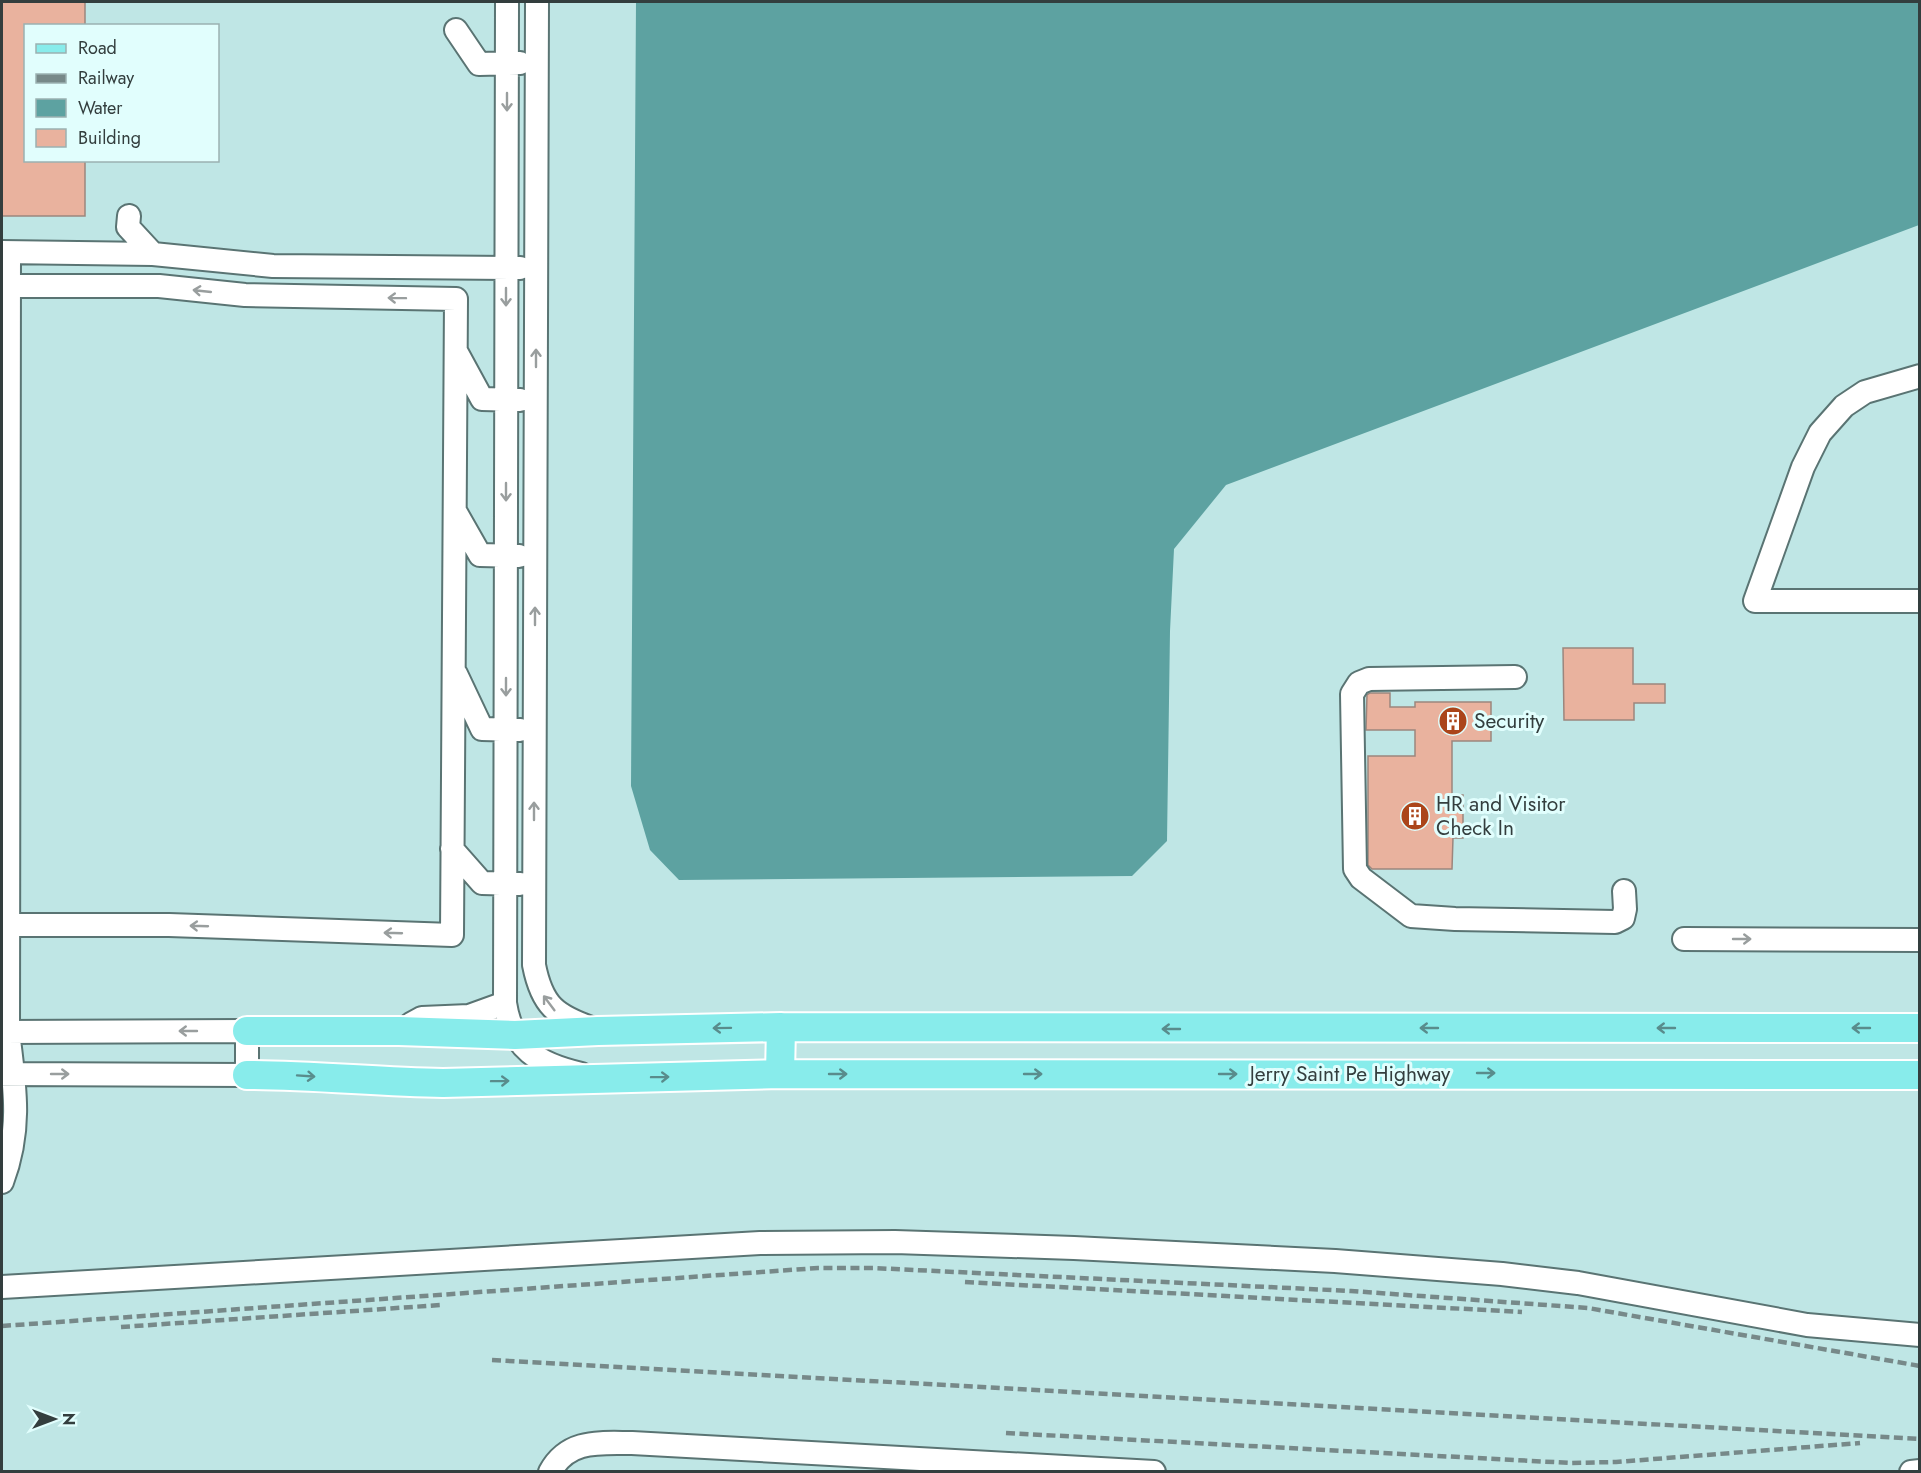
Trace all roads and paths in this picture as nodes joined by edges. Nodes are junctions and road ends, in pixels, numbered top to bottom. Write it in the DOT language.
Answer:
graph roads {
  1 [pos="507,2"];
  2 [pos="537,2"];
  3 [pos="456,30"];
  4 [pos="537,63"];
  5 [pos="507,64"];
  6 [pos="129,216"];
  7 [pos="5,253"];
  8 [pos="153,254"];
  9 [pos="506,268"];
  10 [pos="537,268"];
  11 [pos="5,286"];
  12 [pos="455,349"];
  13 [pos="1920,376"];
  14 [pos="506,400"];
  15 [pos="536,400"];
  16 [pos="454,509"];
  17 [pos="506,556"];
  18 [pos="536,557"];
  19 [pos="1920,601"];
  20 [pos="453,667"];
  21 [pos="1515,677"];
  22 [pos="506,729"];
  23 [pos="535,730"];
  24 [pos="453,849"];
  25 [pos="505,884"];
  26 [pos="534,884"];
  27 [pos="1624,891"];
  28 [pos="8,925"];
  29 [pos="1684,939"];
  30 [pos="1920,940"];
  31 [pos="505,1003"];
  32 [pos="781,1027"];
  33 [pos="1920,1028"];
  34 [pos="247,1031"];
  35 [pos="399,1031"];
  36 [pos="598,1031"];
  37 [pos="5,1032"];
  38 [pos="515,1035"];
  39 [pos="8,1074"];
  40 [pos="780,1074"];
  41 [pos="247,1075"];
  42 [pos="1920,1075"];
  43 [pos="602,1078"];
  44 [pos="2,1182"];
  45 [pos="2,1287"];
  46 [pos="1920,1335"];
  47 [pos="1920,1471"];
  48 [pos="550,1472"];
  49 [pos="1154,1472"];
  50 [pos="1911,1472"];
  1 -- 5 [label="lane"];
  2 -- 4 [label="lane"];
  3 -- 5 [label="lane"];
  4 -- 5 [label="lane"];
  4 -- 10 [label="lane"];
  5 -- 9 [label="lane, one-way"];
  6 -- 8 [label="lane"];
  7 -- 8 [label="lane"];
  7 -- 11 [label="lane"];
  8 -- 9 [label="lane"];
  9 -- 10 [label="lane"];
  9 -- 14 [label="lane, one-way"];
  15 -- 10 [label="lane, one-way"];
  12 -- 11 [label="lane, one-way"];
  11 -- 28 [label="lane"];
  12 -- 14 [label="lane"];
  12 -- 16 [label="lane"];
  13 -- 19 [label="lane"];
  14 -- 15 [label="lane"];
  14 -- 17 [label="lane, one-way"];
  15 -- 18 [label="lane"];
  16 -- 17 [label="lane"];
  16 -- 20 [label="lane"];
  17 -- 18 [label="lane"];
  17 -- 22 [label="lane, one-way"];
  23 -- 18 [label="lane, one-way"];
  20 -- 22 [label="lane"];
  20 -- 24 [label="lane"];
  21 -- 27 [label="lane"];
  22 -- 23 [label="lane"];
  22 -- 25 [label="lane"];
  26 -- 23 [label="lane, one-way"];
  24 -- 25 [label="lane"];
  24 -- 28 [label="lane, one-way"];
  25 -- 26 [label="lane"];
  25 -- 31 [label="lane"];
  36 -- 26 [label="lane, one-way"];
  28 -- 37 [label="lane"];
  29 -- 30 [label="lane, one-way"];
  31 -- 35 [label="lane"];
  31 -- 38 [label="lane"];
  33 -- 32 [label="main road, one-way"];
  32 -- 36 [label="main road, one-way"];
  32 -- 40 [label="main road"];
  34 -- 35 [label="main road"];
  34 -- 37 [label="lane, one-way"];
  34 -- 41 [label="lane"];
  35 -- 38 [label="main road"];
  36 -- 38 [label="main road"];
  37 -- 39 [label="lane"];
  38 -- 43 [label="lane"];
  39 -- 41 [label="lane, one-way"];
  39 -- 44 [label="lane"];
  40 -- 42 [label="main road, Jerry Saint Pe Highway, one-way"];
  43 -- 40 [label="main road, Jerry Saint Pe Highway, one-way"];
  41 -- 43 [label="main road, Jerry Saint Pe Highway, one-way"];
  45 -- 46 [label="lane"];
  47 -- 50 [label="lane"];
  48 -- 49 [label="lane"];
}
